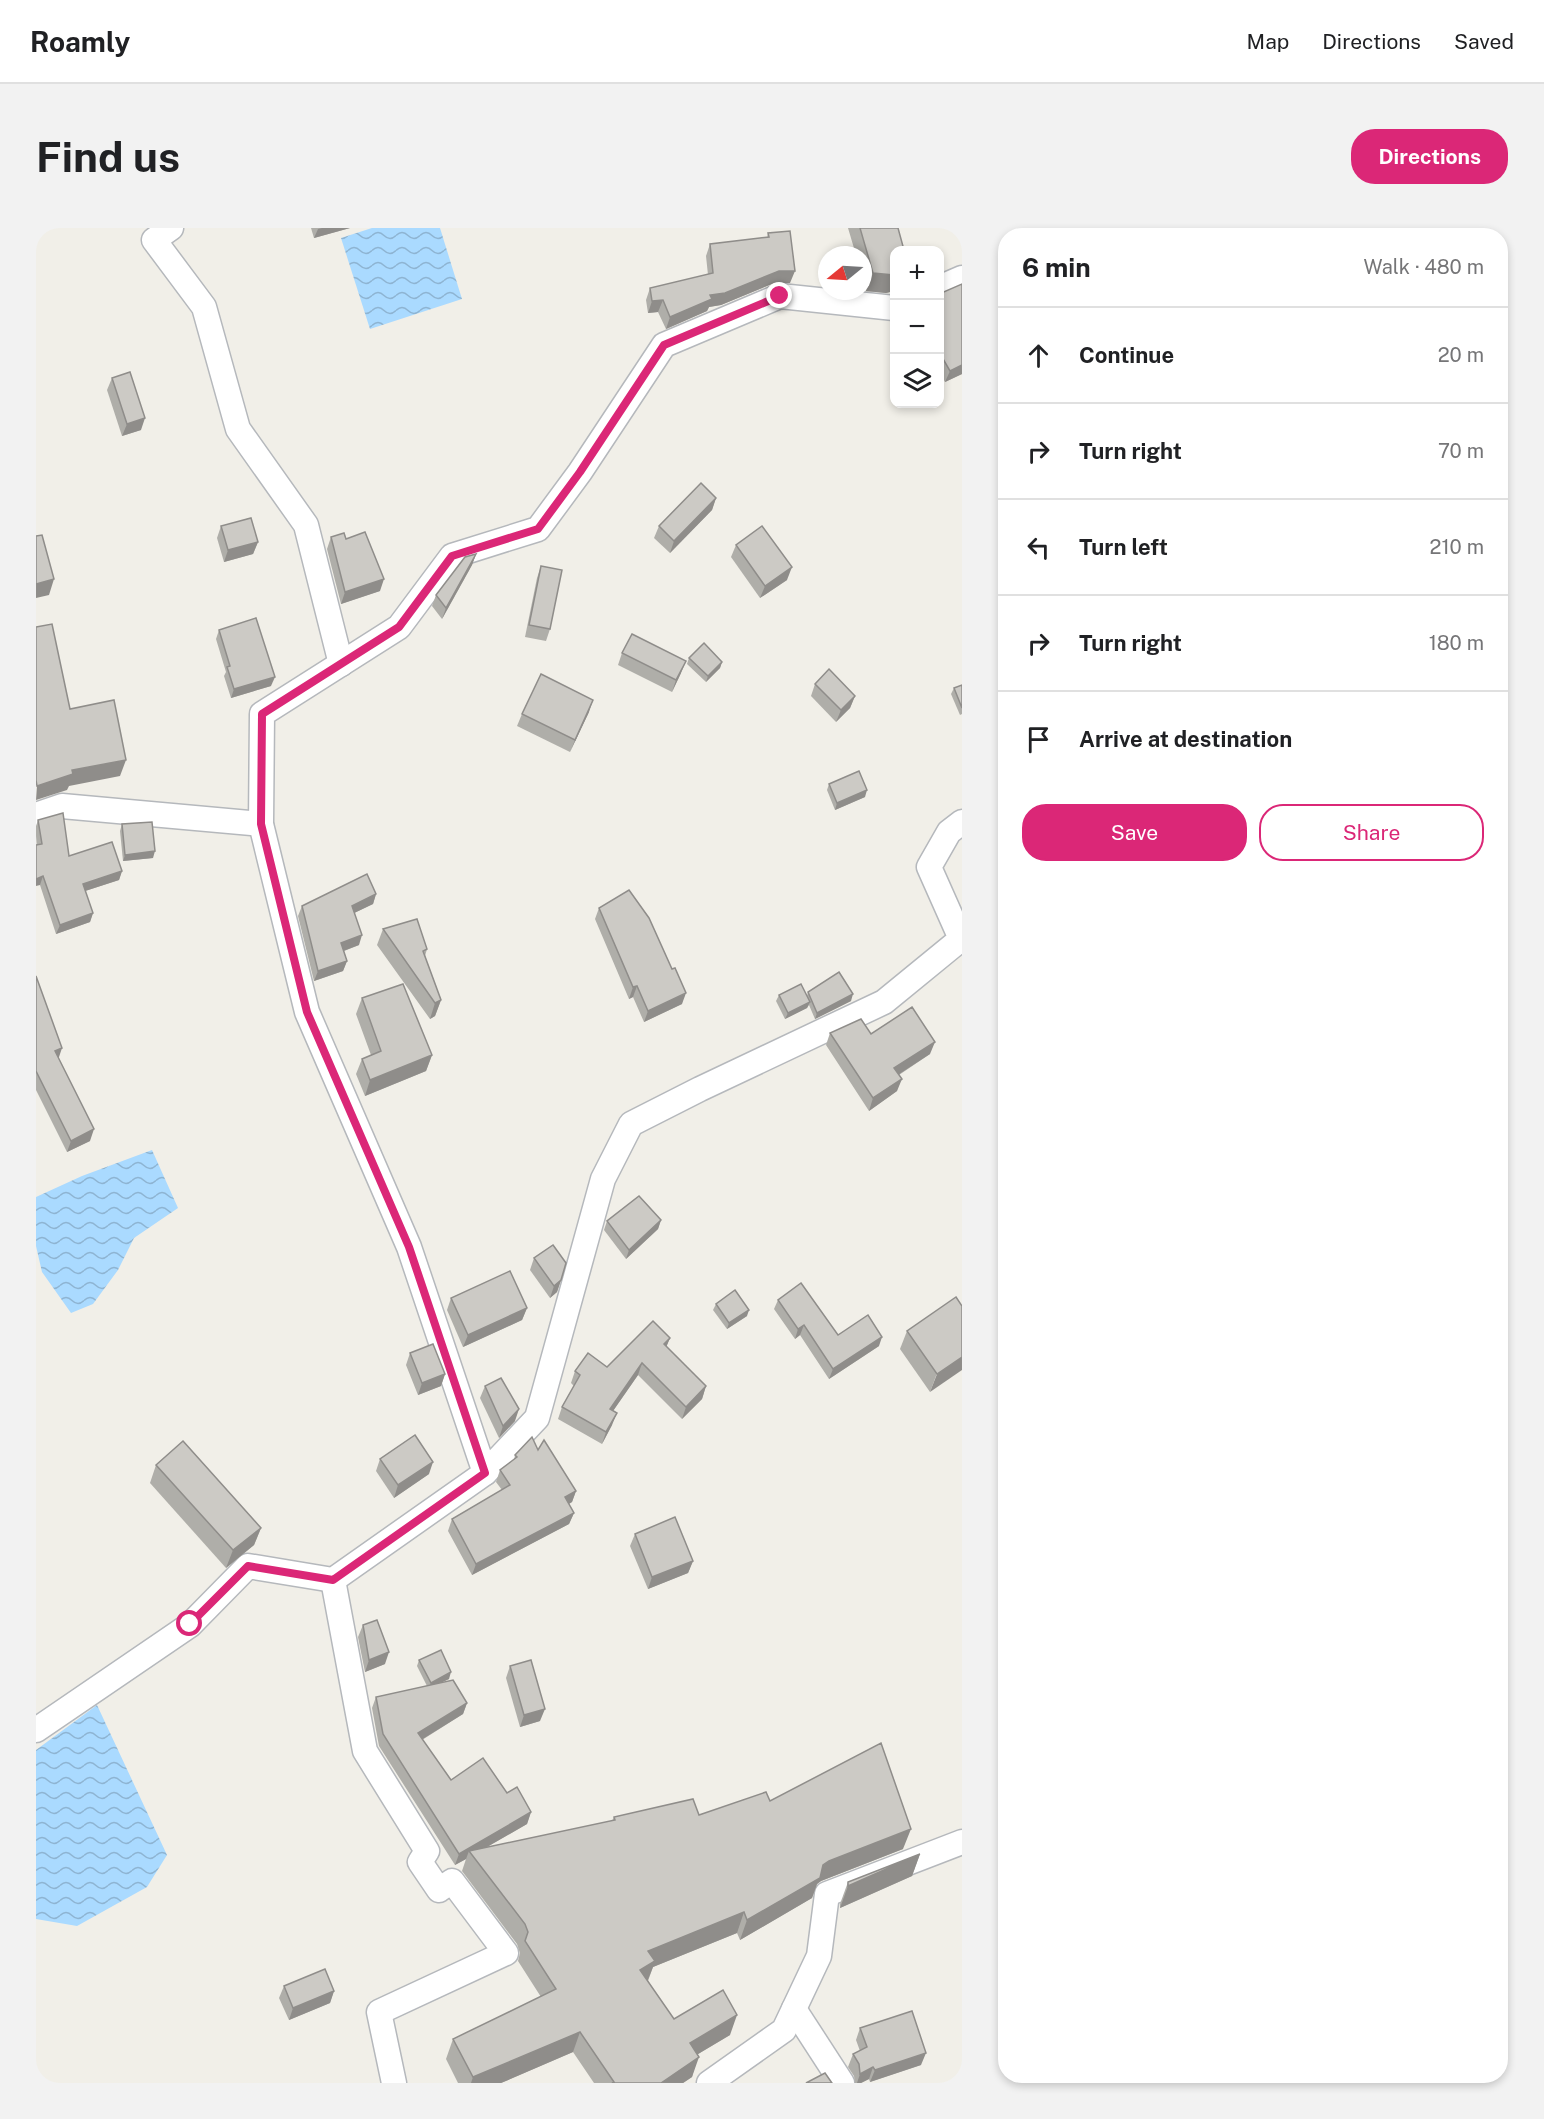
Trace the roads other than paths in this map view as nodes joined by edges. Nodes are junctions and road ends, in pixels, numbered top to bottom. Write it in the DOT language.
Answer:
graph roads {
  1 [pos="171,228"];
  2 [pos="962,278"];
  3 [pos="944,286"];
  4 [pos="890,308"];
  5 [pos="341,664"];
  6 [pos="36,815"];
  7 [pos="962,822"];
  8 [pos="261,824"];
  9 [pos="485,1473"];
  10 [pos="333,1580"];
  11 [pos="36,1730"];
  12 [pos="962,1842"];
  13 [pos="794,2009"];
  14 [pos="394,2083"];
  15 [pos="709,2083"];
  16 [pos="842,2083"];
  1 -- 5 [label="street"];
  2 -- 3 [label="street"];
  4 -- 5 [label="street"];
  5 -- 8 [label="street"];
  6 -- 8 [label="street"];
  7 -- 9 [label="street"];
  8 -- 9 [label="street"];
  9 -- 10 [label="street"];
  10 -- 11 [label="street"];
  10 -- 14 [label="street"];
  12 -- 13 [label="street"];
  13 -- 15 [label="street"];
  13 -- 16 [label="street"];
}
